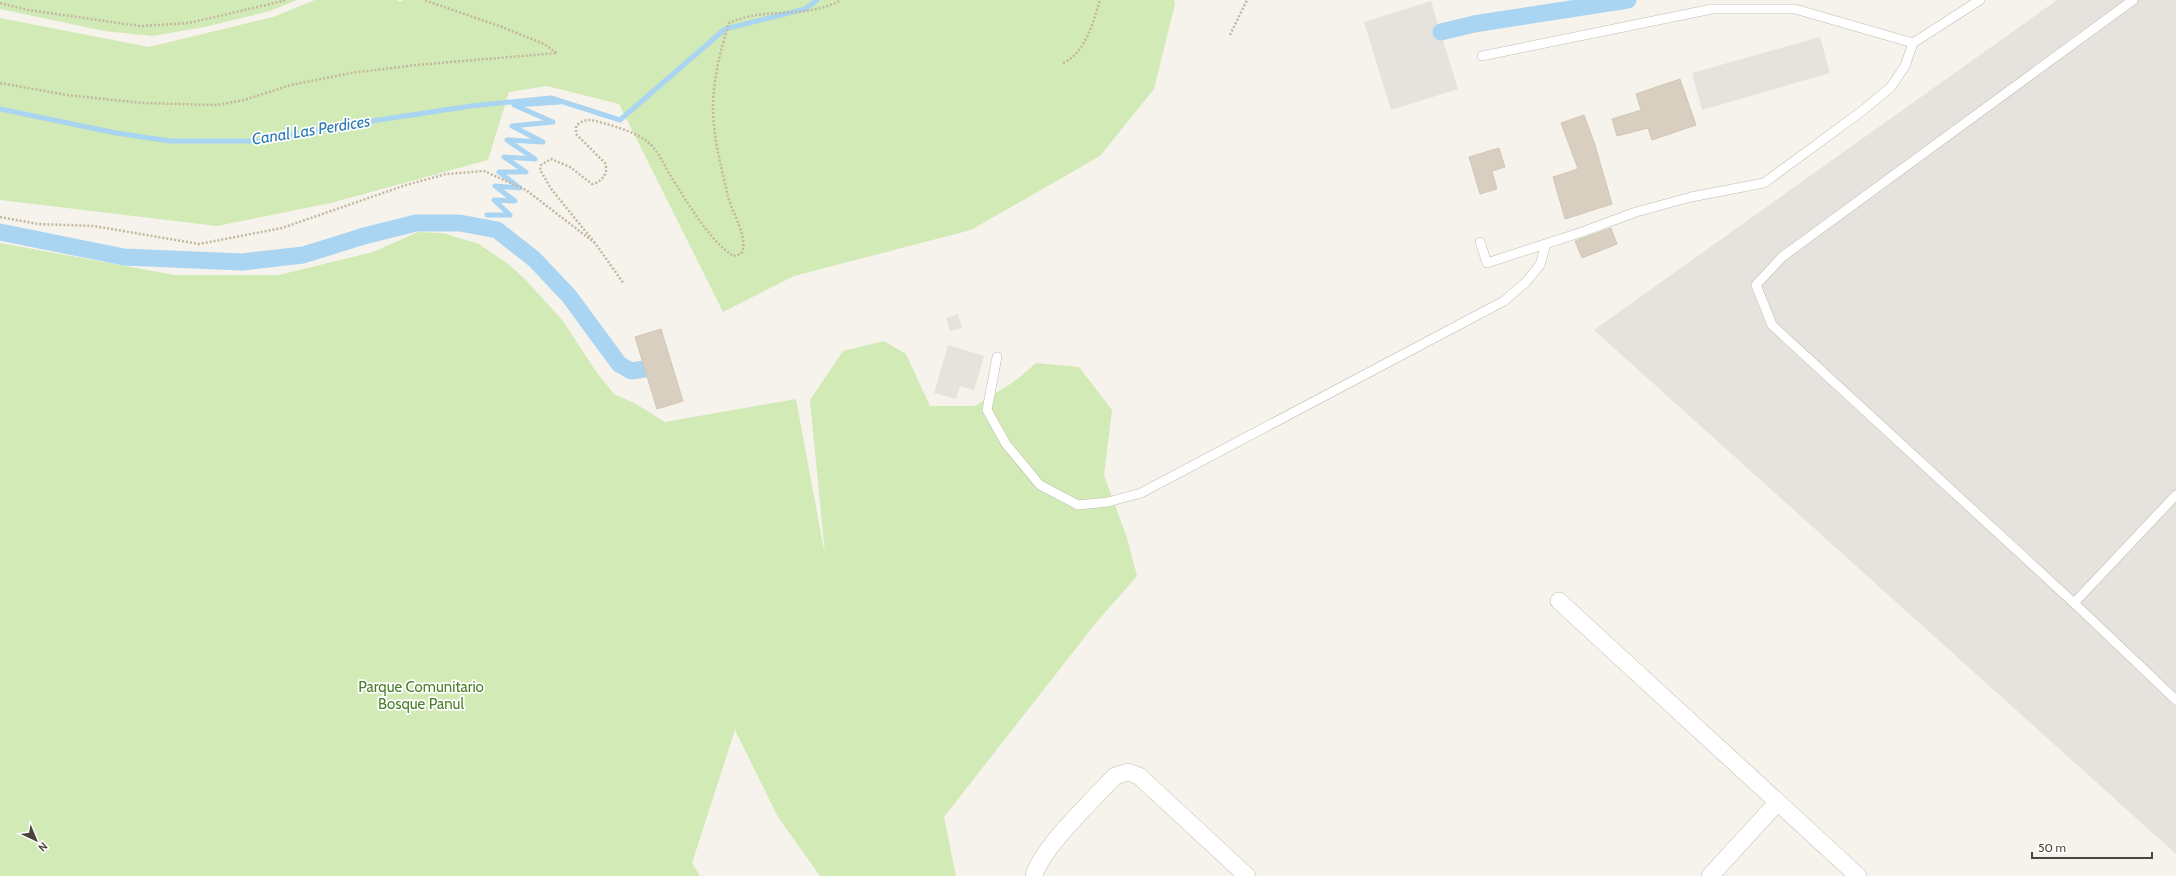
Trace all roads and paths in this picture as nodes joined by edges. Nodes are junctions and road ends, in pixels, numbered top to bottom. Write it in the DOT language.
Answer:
graph roads {
  1 [pos="287,0"];
  2 [pos="424,0"];
  3 [pos="841,0"];
  4 [pos="1100,0"];
  5 [pos="1247,0"];
  6 [pos="1980,0"];
  7 [pos="2133,0"];
  8 [pos="0,3"];
  9 [pos="1230,35"];
  10 [pos="1913,43"];
  11 [pos="1482,56"];
  12 [pos="1063,63"];
  13 [pos="0,83"];
  14 [pos="0,217"];
  15 [pos="1480,242"];
  16 [pos="595,243"];
  17 [pos="1546,244"];
  18 [pos="624,284"];
  19 [pos="997,358"];
  20 [pos="2176,495"];
  21 [pos="1560,601"];
  22 [pos="2074,603"];
  23 [pos="2176,700"];
  24 [pos="1777,803"];
  25 [pos="1034,876"];
  26 [pos="1247,876"];
  27 [pos="1710,876"];
  28 [pos="1858,876"];
  1 -- 8 [label="path"];
  2 -- 13 [label="path"];
  3 -- 16 [label="path"];
  4 -- 12 [label="path"];
  5 -- 9 [label="path"];
  6 -- 10 [label="lane"];
  7 -- 22 [label="lane"];
  10 -- 11 [label="lane"];
  10 -- 17 [label="lane"];
  14 -- 16 [label="path"];
  15 -- 17 [label="lane"];
  16 -- 18 [label="path"];
  17 -- 19 [label="lane"];
  20 -- 22 [label="lane"];
  21 -- 24 [label="street"];
  22 -- 23 [label="lane"];
  24 -- 27 [label="street"];
  24 -- 28 [label="street"];
  25 -- 26 [label="street"];
}
